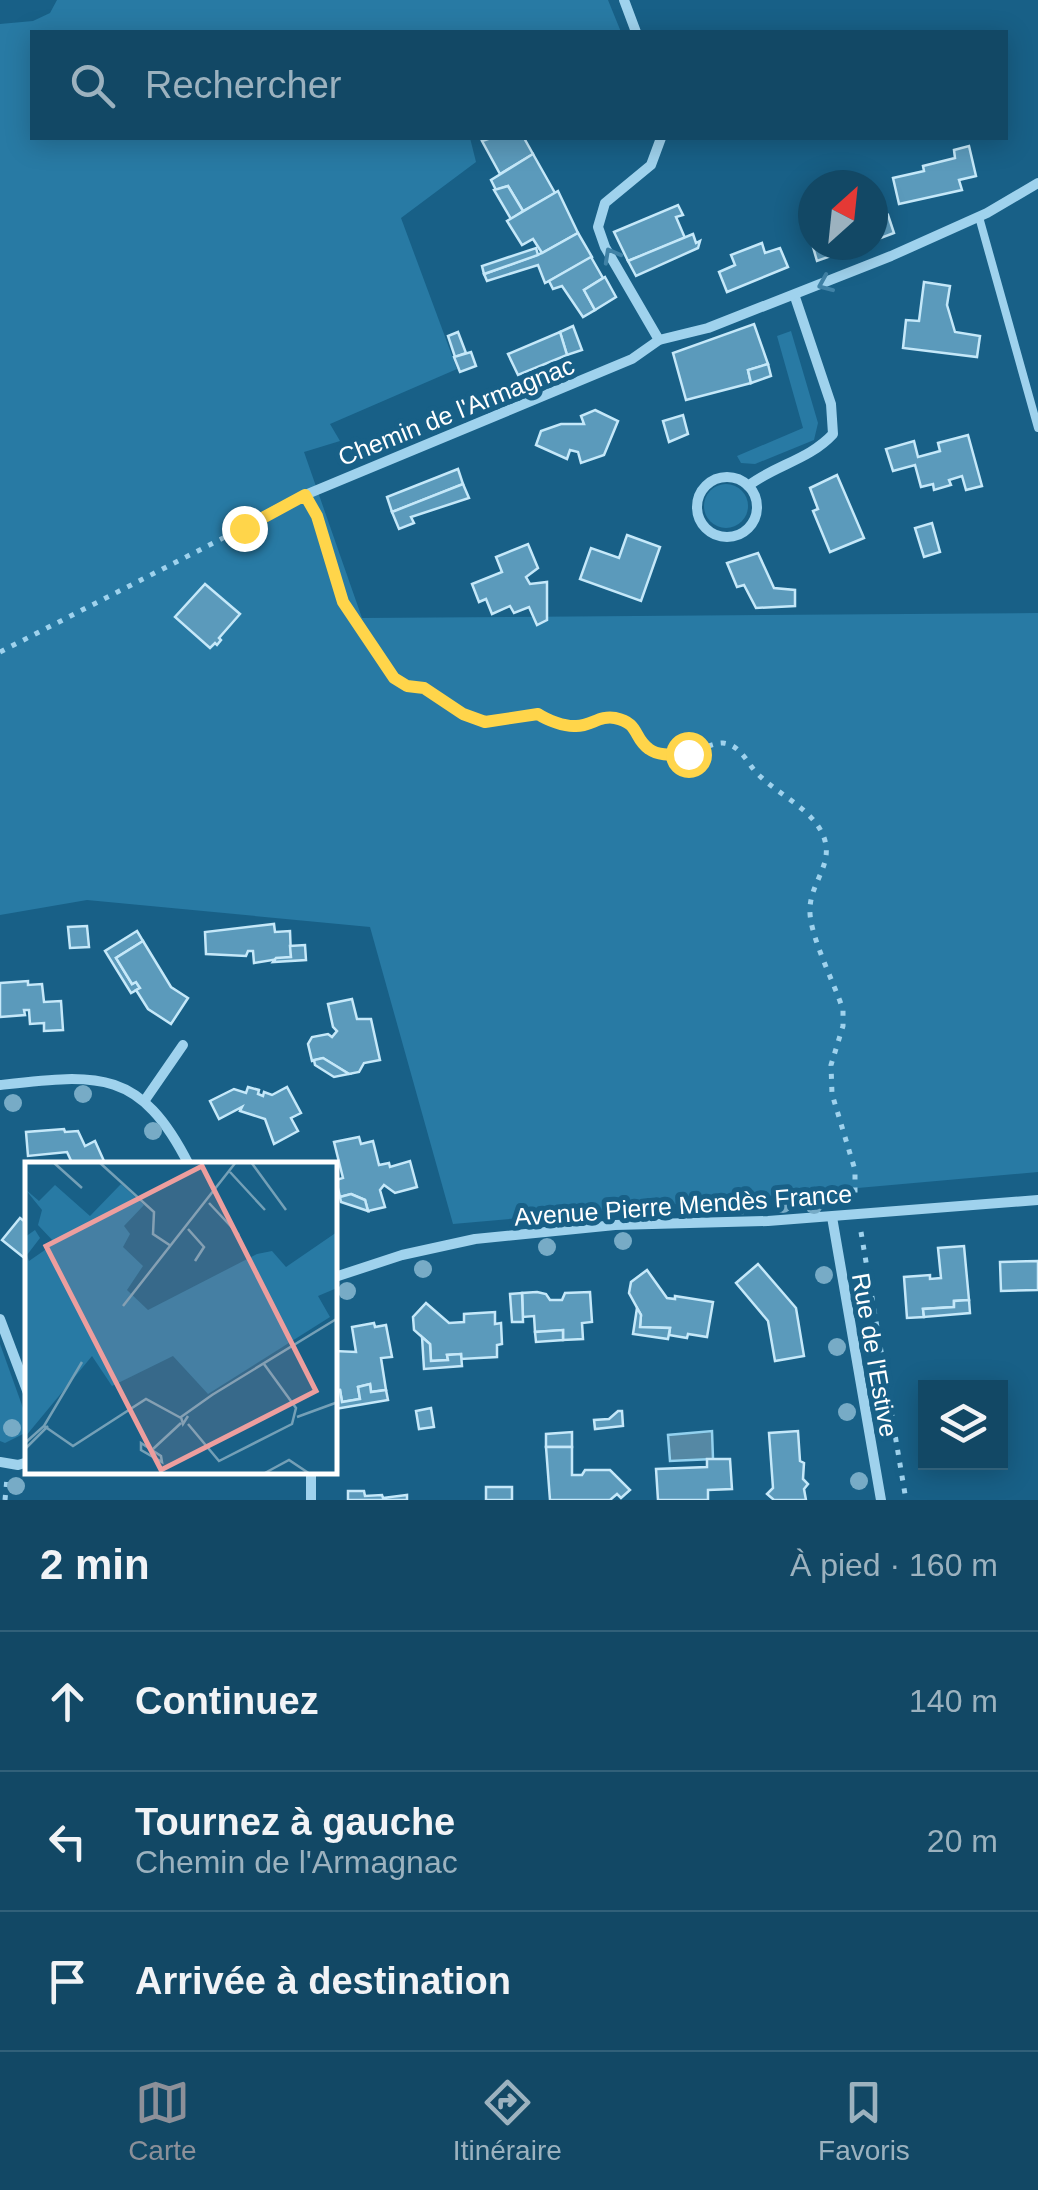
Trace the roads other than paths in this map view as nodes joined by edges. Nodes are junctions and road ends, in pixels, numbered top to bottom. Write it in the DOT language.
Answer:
graph roads {
  1 [pos="624,0"];
  2 [pos="635,30"];
  3 [pos="661,140"];
  4 [pos="1038,184"];
  5 [pos="979,217"];
  6 [pos="795,296"];
  7 [pos="658,340"];
  8 [pos="1038,428"];
  9 [pos="748,486"];
  10 [pos="244,528"];
  11 [pos="183,1045"];
  12 [pos="0,1085"];
  13 [pos="144,1100"];
  14 [pos="188,1162"];
  15 [pos="1038,1200"];
  16 [pos="832,1217"];
  17 [pos="338,1276"];
  18 [pos="0,1319"];
  19 [pos="23,1366"];
  20 [pos="0,1462"];
  21 [pos="25,1463"];
  22 [pos="881,1500"];
  1 -- 2 [label="street"];
  7 -- 3 [label="street, one-way"];
  4 -- 5 [label="street, Chemin de l'Armagnac"];
  5 -- 6 [label="street, Chemin de l'Armagnac, one-way"];
  5 -- 8 [label="lane"];
  6 -- 7 [label="street, Chemin de l'Armagnac"];
  6 -- 9 [label="street"];
  7 -- 10 [label="street, Chemin de l'Armagnac"];
  9 -- 9 [label="street"];
  11 -- 13 [label="street"];
  12 -- 13 [label="street"];
  13 -- 14 [label="street"];
  15 -- 16 [label="street, Avenue Pierre Mendès France"];
  16 -- 17 [label="street, Avenue Pierre Mendès France"];
  16 -- 22 [label="street, Rue de l'Estive"];
  18 -- 19 [label="street"];
  20 -- 21 [label="street"];
}
